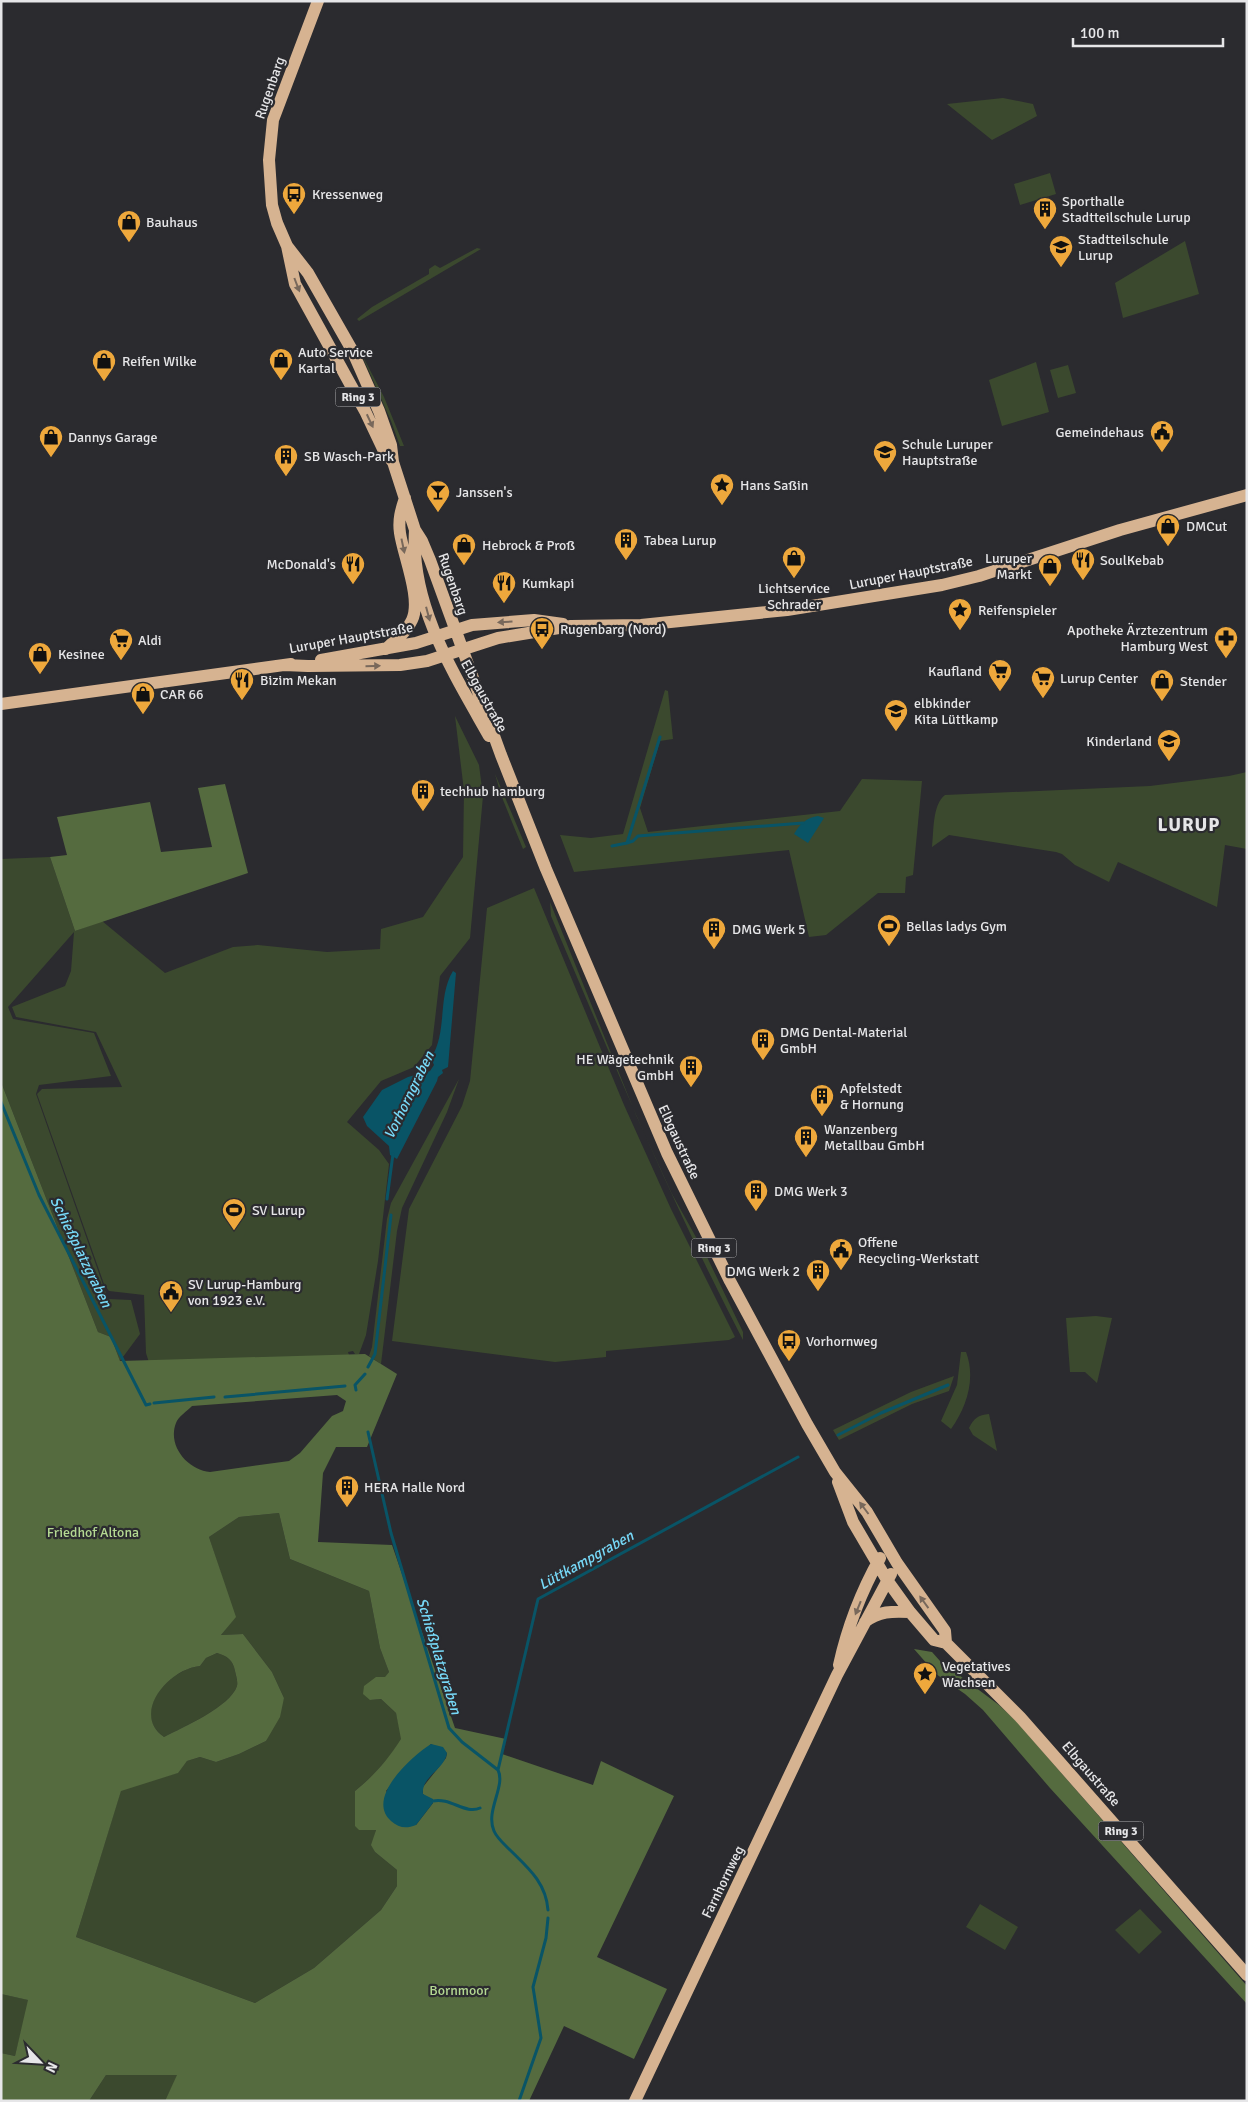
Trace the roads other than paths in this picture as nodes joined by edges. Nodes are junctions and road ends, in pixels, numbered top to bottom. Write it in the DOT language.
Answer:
graph roads {
  1 [pos="318,1"];
  2 [pos="287,246"];
  3 [pos="392,462"];
  4 [pos="1247,495"];
  5 [pos="405,498"];
  6 [pos="415,530"];
  7 [pos="449,615"];
  8 [pos="571,626"];
  9 [pos="436,636"];
  10 [pos="458,639"];
  11 [pos="422,641"];
  12 [pos="386,649"];
  13 [pos="443,653"];
  14 [pos="284,665"];
  15 [pos="451,669"];
  16 [pos="1,704"];
  17 [pos="501,755"];
  18 [pos="835,1472"];
  19 [pos="887,1546"];
  20 [pos="877,1563"];
  21 [pos="897,1563"];
  22 [pos="888,1580"];
  23 [pos="910,1612"];
  24 [pos="865,1622"];
  25 [pos="946,1643"];
  26 [pos="837,1675"];
  27 [pos="1247,1975"];
  28 [pos="635,2101"];
  1 -- 2 [label="main road, Rugenbarg / Ring 3"];
  2 -- 3 [label="main road, Rugenbarg / Ring 3, one-way"];
  2 -- 3 [label="main road, Rugenbarg / Ring 3"];
  3 -- 5 [label="main road, Rugenbarg / Ring 3"];
  4 -- 8 [label="main road, Luruper Hauptstraße"];
  5 -- 6 [label="main road, Rugenbarg / Ring 3"];
  5 -- 12 [label="main road, one-way"];
  6 -- 7 [label="main road, Rugenbarg / Ring 3"];
  6 -- 9 [label="main road, Rugenbarg / Ring 3, one-way"];
  7 -- 9 [label="main road"];
  7 -- 10 [label="main road, Rugenbarg / Ring 3"];
  8 -- 10 [label="main road, Luruper Hauptstraße"];
  8 -- 10 [label="main road, Luruper Hauptstraße, one-way"];
  9 -- 10 [label="main road, Luruper Hauptstraße"];
  9 -- 11 [label="main road, Luruper Hauptstraße"];
  9 -- 13 [label="main road, Rugenbarg / Ring 3"];
  10 -- 13 [label="main road, Luruper Hauptstraße"];
  10 -- 15 [label="main road"];
  10 -- 17 [label="main road, Elbgaustraße / Ring 3"];
  11 -- 12 [label="main road, Luruper Hauptstraße"];
  11 -- 13 [label="main road"];
  12 -- 14 [label="main road, Luruper Hauptstraße"];
  14 -- 13 [label="main road, Luruper Hauptstraße, one-way"];
  13 -- 15 [label="main road, Elbgaustraße / Ring 3"];
  14 -- 16 [label="main road, Luruper Hauptstraße"];
  15 -- 17 [label="main road, Elbgaustraße / Ring 3"];
  17 -- 18 [label="main road, Elbgaustraße / Ring 3"];
  19 -- 18 [label="main road, Elbgaustraße / Ring 3, one-way"];
  18 -- 20 [label="main road, Elbgaustraße / Ring 3"];
  19 -- 20 [label="main road, Farnhornweg"];
  19 -- 21 [label="main road, Elbgaustraße / Ring 3"];
  20 -- 22 [label="main road, Elbgaustraße"];
  20 -- 26 [label="main road, Farnhornweg, one-way"];
  21 -- 22 [label="main road, Farnhornweg"];
  25 -- 21 [label="main road, Elbgaustraße, one-way"];
  22 -- 23 [label="main road, Elbgaustraße"];
  22 -- 24 [label="main road, Farnhornweg"];
  23 -- 24 [label="main road"];
  23 -- 25 [label="main road, Elbgaustraße"];
  24 -- 26 [label="main road, Farnhornweg"];
  25 -- 27 [label="main road, Elbgaustraße / Ring 3"];
  26 -- 28 [label="main road, Farnhornweg"];
}
